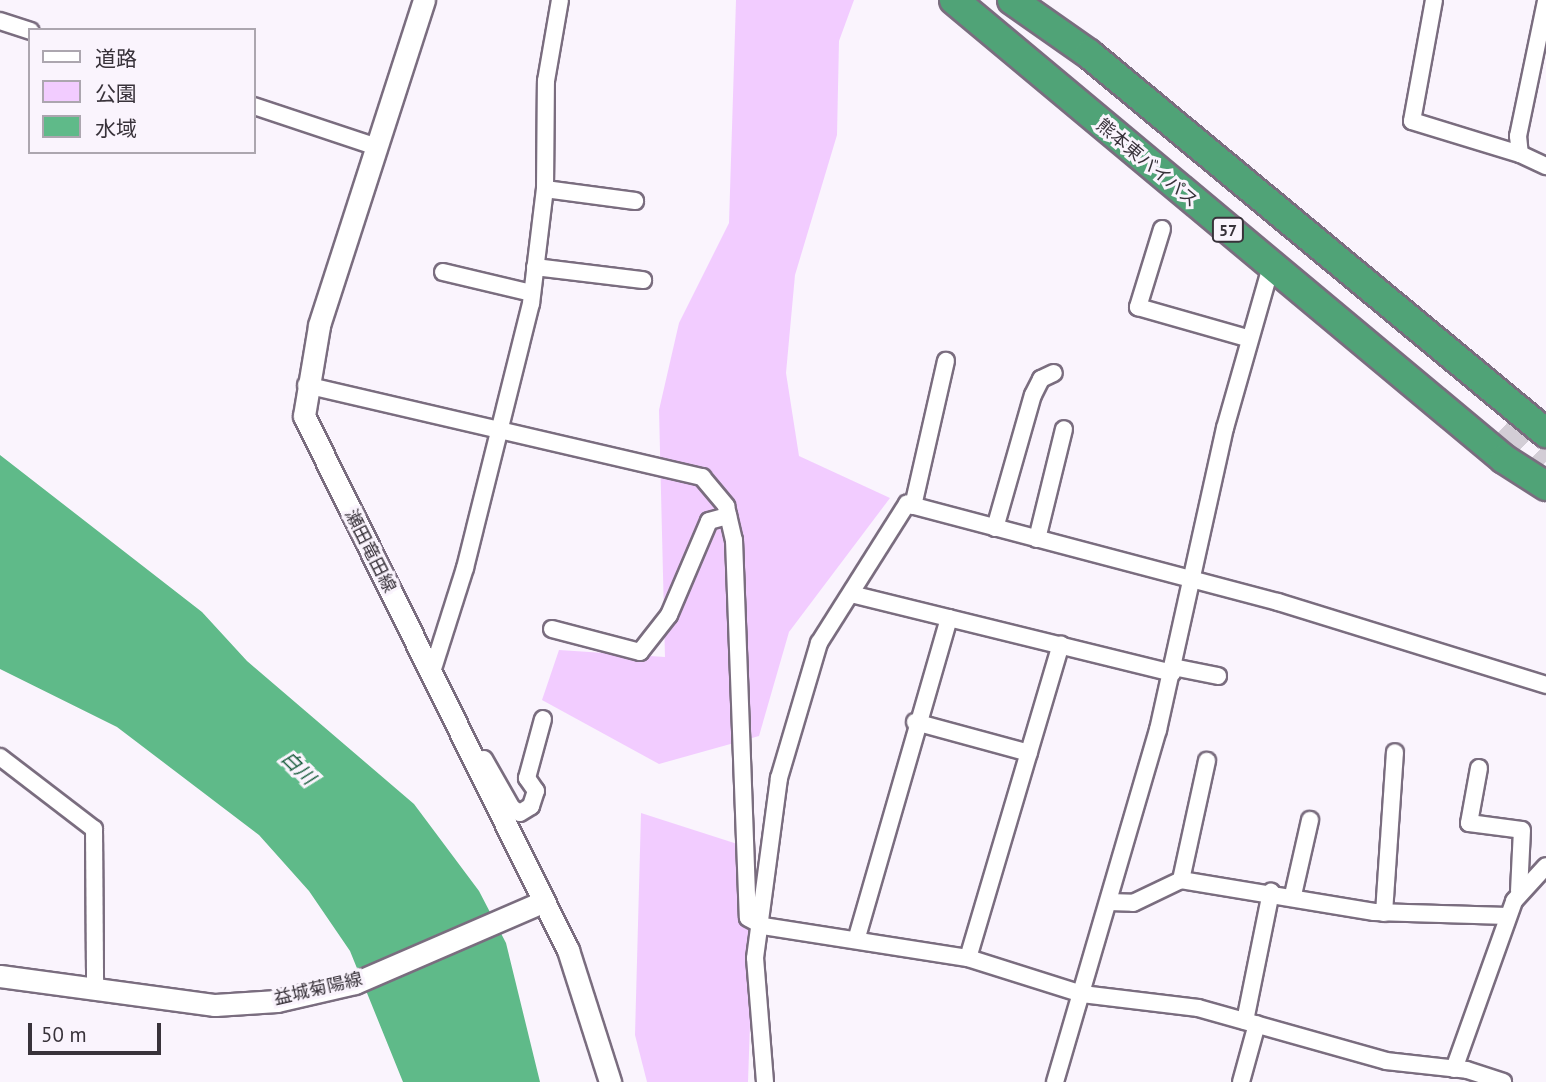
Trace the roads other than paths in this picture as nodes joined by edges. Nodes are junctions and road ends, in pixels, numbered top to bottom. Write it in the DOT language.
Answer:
graph roads {
  1 [pos="424,0"];
  2 [pos="560,0"];
  3 [pos="954,0"];
  4 [pos="1000,0"];
  5 [pos="1012,0"];
  6 [pos="1434,0"];
  7 [pos="1546,1"];
  8 [pos="0,21"];
  9 [pos="28,30"];
  10 [pos="256,107"];
  11 [pos="374,146"];
  12 [pos="1520,154"];
  13 [pos="1546,166"];
  14 [pos="545,189"];
  15 [pos="635,201"];
  16 [pos="1162,229"];
  17 [pos="535,267"];
  18 [pos="1272,267"];
  19 [pos="443,272"];
  20 [pos="643,280"];
  21 [pos="532,292"];
  22 [pos="1250,339"];
  23 [pos="946,361"];
  24 [pos="1054,373"];
  25 [pos="306,386"];
  26 [pos="1526,424"];
  27 [pos="1064,429"];
  28 [pos="500,434"];
  29 [pos="1498,454"];
  30 [pos="1546,486"];
  31 [pos="913,506"];
  32 [pos="1546,506"];
  33 [pos="728,516"];
  34 [pos="995,528"];
  35 [pos="1037,540"];
  36 [pos="1190,581"];
  37 [pos="850,594"];
  38 [pos="949,618"];
  39 [pos="552,629"];
  40 [pos="416,630"];
  41 [pos="1061,645"];
  42 [pos="433,670"];
  43 [pos="1173,670"];
  44 [pos="1218,676"];
  45 [pos="1546,685"];
  46 [pos="543,719"];
  47 [pos="915,722"];
  48 [pos="1029,752"];
  49 [pos="1395,752"];
  50 [pos="0,757"];
  51 [pos="1207,761"];
  52 [pos="1479,768"];
  53 [pos="1310,820"];
  54 [pos="1546,866"];
  55 [pos="1181,880"];
  56 [pos="1519,891"];
  57 [pos="1271,892"];
  58 [pos="1293,895"];
  59 [pos="540,902"];
  60 [pos="1109,902"];
  61 [pos="1384,913"];
  62 [pos="1508,916"];
  63 [pos="763,926"];
  64 [pos="857,937"];
  65 [pos="968,958"];
  66 [pos="0,976"];
  67 [pos="95,986"];
  68 [pos="1082,994"];
  69 [pos="1251,1023"];
  70 [pos="1454,1069"];
  71 [pos="1433,1076"];
  72 [pos="610,1082"];
  73 [pos="765,1082"];
  74 [pos="1055,1082"];
  75 [pos="1241,1082"];
  76 [pos="1503,1082"];
  1 -- 11 [label="main road, 瀬田竜田線"];
  2 -- 14 [label="street"];
  3 -- 18 [label="highway, 熊本東バイパス / 57"];
  4 -- 26 [label="highway, 熊本東バイパス / 57"];
  5 -- 26 [label="highway"];
  6 -- 12 [label="street"];
  7 -- 12 [label="street"];
  8 -- 9 [label="street"];
  10 -- 11 [label="street"];
  11 -- 25 [label="main road, 瀬田竜田線"];
  12 -- 13 [label="street"];
  14 -- 15 [label="street"];
  14 -- 17 [label="street"];
  16 -- 22 [label="street"];
  17 -- 20 [label="street"];
  17 -- 21 [label="street"];
  18 -- 22 [label="street"];
  18 -- 29 [label="highway, 熊本東バイパス / 57"];
  19 -- 21 [label="street"];
  21 -- 28 [label="street"];
  22 -- 36 [label="street"];
  23 -- 31 [label="street"];
  24 -- 34 [label="street"];
  25 -- 28 [label="street"];
  25 -- 42 [label="main road, 瀬田竜田線"];
  26 -- 29 [label="highway"];
  27 -- 35 [label="street"];
  28 -- 33 [label="street"];
  28 -- 42 [label="street"];
  29 -- 30 [label="highway"];
  29 -- 32 [label="highway, 57"];
  31 -- 34 [label="street"];
  31 -- 37 [label="street"];
  33 -- 39 [label="street"];
  33 -- 63 [label="street"];
  34 -- 35 [label="street"];
  35 -- 36 [label="street"];
  36 -- 43 [label="street"];
  36 -- 45 [label="street"];
  37 -- 38 [label="street"];
  37 -- 63 [label="street"];
  38 -- 41 [label="street"];
  38 -- 47 [label="street"];
  40 -- 42 [label="street"];
  41 -- 43 [label="street"];
  41 -- 48 [label="street"];
  42 -- 46 [label="street"];
  42 -- 59 [label="main road, 瀬田竜田線"];
  43 -- 44 [label="street"];
  43 -- 60 [label="street"];
  47 -- 48 [label="street"];
  47 -- 64 [label="street"];
  48 -- 65 [label="street"];
  49 -- 61 [label="street"];
  50 -- 67 [label="street"];
  51 -- 55 [label="street"];
  52 -- 56 [label="street"];
  53 -- 58 [label="street"];
  54 -- 56 [label="street"];
  55 -- 57 [label="street"];
  55 -- 60 [label="street"];
  56 -- 62 [label="street"];
  57 -- 58 [label="street"];
  57 -- 69 [label="street"];
  58 -- 61 [label="street"];
  59 -- 67 [label="main road, 益城菊陽線"];
  59 -- 72 [label="main road, 瀬田竜田線"];
  60 -- 68 [label="street"];
  61 -- 62 [label="street"];
  62 -- 70 [label="street"];
  63 -- 64 [label="street"];
  63 -- 73 [label="street"];
  64 -- 65 [label="street"];
  65 -- 68 [label="street"];
  66 -- 67 [label="main road, 益城菊陽線"];
  68 -- 69 [label="street"];
  68 -- 74 [label="street"];
  69 -- 71 [label="street"];
  69 -- 75 [label="street"];
  70 -- 71 [label="street"];
  70 -- 76 [label="street"];
}
